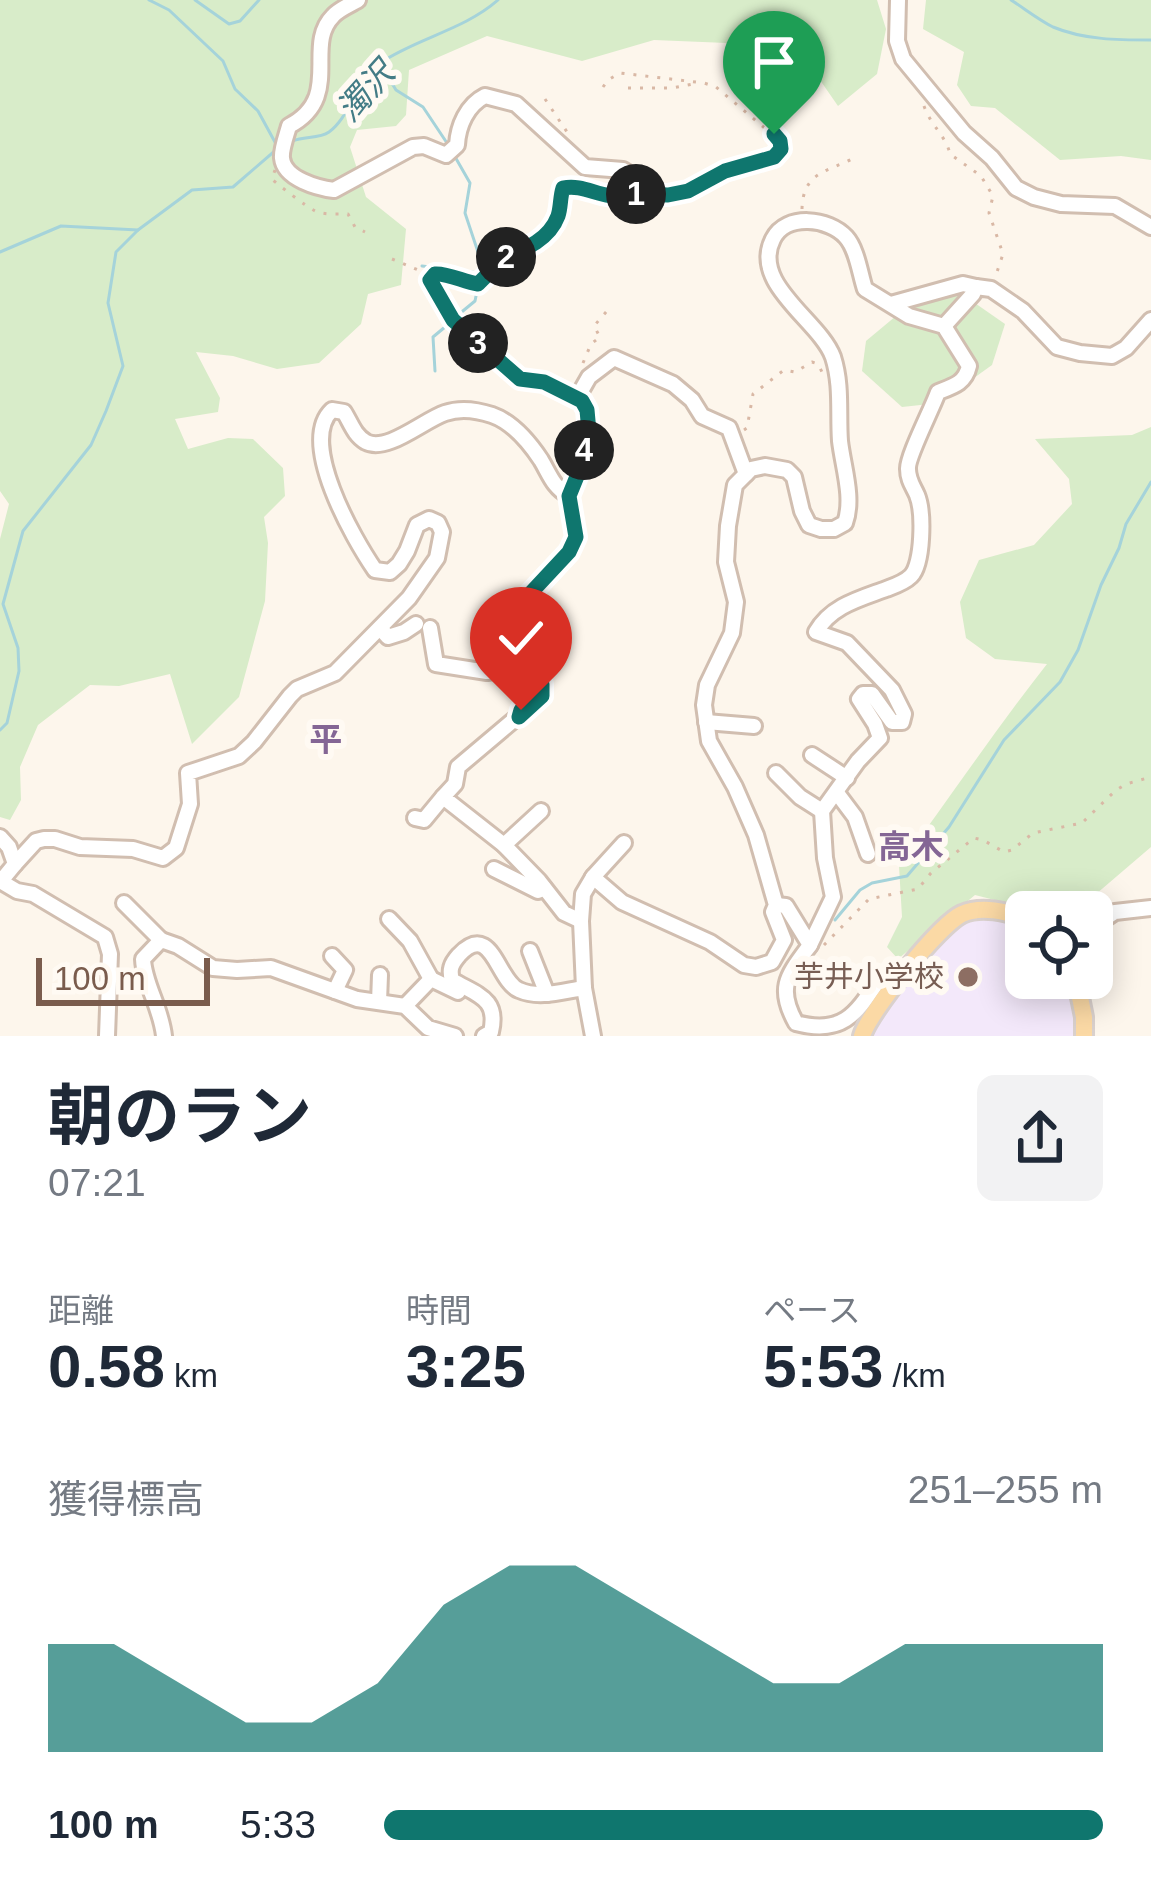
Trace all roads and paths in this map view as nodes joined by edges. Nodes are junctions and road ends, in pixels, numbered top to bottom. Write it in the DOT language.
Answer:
graph roads {
  1 [pos="358,0"];
  2 [pos="898,0"];
  3 [pos="698,82"];
  4 [pos="603,87"];
  5 [pos="628,88"];
  6 [pos="545,99"];
  7 [pos="924,106"];
  8 [pos="569,153"];
  9 [pos="282,156"];
  10 [pos="856,157"];
  11 [pos="627,194"];
  12 [pos="802,221"];
  13 [pos="1151,227"];
  14 [pos="365,232"];
  15 [pos="392,260"];
  16 [pos="435,274"];
  17 [pos="979,288"];
  18 [pos="891,304"];
  19 [pos="607,311"];
  20 [pos="1151,320"];
  21 [pos="944,326"];
  22 [pos="838,392"];
  23 [pos="580,393"];
  24 [pos="732,438"];
  25 [pos="746,474"];
  26 [pos="569,496"];
  27 [pos="380,628"];
  28 [pos="542,696"];
  29 [pos="517,699"];
  30 [pos="519,717"];
  31 [pos="706,722"];
  32 [pos="754,726"];
  33 [pos="812,755"];
  34 [pos="776,773"];
  35 [pos="1151,777"];
  36 [pos="848,778"];
  37 [pos="837,793"];
  38 [pos="443,797"];
  39 [pos="541,811"];
  40 [pos="822,811"];
  41 [pos="415,818"];
  42 [pos="0,837"];
  43 [pos="623,843"];
  44 [pos="504,845"];
  45 [pos="868,854"];
  46 [pos="15,863"];
  47 [pos="494,868"];
  48 [pos="593,877"];
  49 [pos="1,881"];
  50 [pos="544,889"];
  51 [pos="124,903"];
  52 [pos="776,904"];
  53 [pos="1151,908"];
  54 [pos="1113,912"];
  55 [pos="1005,913"];
  56 [pos="389,919"];
  57 [pos="581,920"];
  58 [pos="161,940"];
  59 [pos="811,945"];
  60 [pos="530,951"];
  61 [pos="332,956"];
  62 [pos="380,974"];
  63 [pos="903,977"];
  64 [pos="431,980"];
  65 [pos="584,988"];
  66 [pos="335,991"];
  67 [pos="547,994"];
  68 [pos="483,998"];
  69 [pos="1080,999"];
  70 [pos="380,1002"];
  71 [pos="405,1006"];
  72 [pos="184,1027"];
  73 [pos="164,1032"];
  74 [pos="107,1036"];
  75 [pos="455,1036"];
  76 [pos="484,1036"];
  77 [pos="593,1036"];
  78 [pos="862,1036"];
  79 [pos="1084,1036"];
  1 -- 9 [label="street"];
  2 -- 13 [label="street"];
  3 -- 4 [label="path"];
  3 -- 5 [label="path"];
  3 -- 11 [label="path"];
  6 -- 8 [label="path"];
  7 -- 17 [label="path"];
  8 -- 9 [label="street"];
  8 -- 11 [label="street"];
  9 -- 14 [label="path"];
  10 -- 12 [label="path"];
  11 -- 16 [label="street"];
  12 -- 18 [label="street"];
  12 -- 22 [label="street"];
  15 -- 16 [label="path"];
  16 -- 23 [label="street"];
  17 -- 18 [label="street"];
  17 -- 20 [label="street"];
  17 -- 21 [label="street"];
  18 -- 21 [label="street"];
  19 -- 23 [label="path"];
  21 -- 36 [label="street"];
  22 -- 24 [label="path"];
  22 -- 25 [label="street"];
  23 -- 24 [label="street"];
  23 -- 26 [label="street"];
  24 -- 25 [label="street"];
  25 -- 31 [label="street"];
  26 -- 27 [label="street"];
  26 -- 28 [label="street"];
  27 -- 28 [label="street"];
  27 -- 46 [label="street"];
  28 -- 30 [label="street"];
  29 -- 30 [label="street"];
  30 -- 38 [label="street"];
  31 -- 32 [label="street"];
  31 -- 52 [label="street"];
  33 -- 36 [label="street"];
  34 -- 40 [label="street"];
  35 -- 59 [label="path"];
  36 -- 37 [label="street"];
  37 -- 40 [label="street"];
  37 -- 45 [label="street"];
  38 -- 41 [label="street"];
  38 -- 44 [label="street"];
  39 -- 44 [label="street"];
  40 -- 59 [label="street"];
  42 -- 46 [label="street"];
  43 -- 48 [label="street"];
  44 -- 50 [label="street"];
  46 -- 49 [label="street"];
  47 -- 50 [label="street"];
  48 -- 52 [label="street"];
  48 -- 57 [label="street"];
  49 -- 74 [label="street"];
  50 -- 57 [label="street"];
  51 -- 58 [label="street"];
  52 -- 59 [label="street"];
  53 -- 54 [label="street"];
  55 -- 63 [label="main road"];
  56 -- 64 [label="street"];
  57 -- 65 [label="street"];
  58 -- 66 [label="street"];
  58 -- 73 [label="street"];
  59 -- 63 [label="street"];
  60 -- 67 [label="street"];
  61 -- 66 [label="street"];
  62 -- 70 [label="street"];
  63 -- 78 [label="main road"];
  64 -- 68 [label="street"];
  64 -- 71 [label="street"];
  65 -- 67 [label="street"];
  65 -- 77 [label="street"];
  66 -- 70 [label="street"];
  67 -- 68 [label="street"];
  68 -- 76 [label="street"];
  69 -- 79 [label="main road"];
  70 -- 71 [label="street"];
  71 -- 75 [label="street"];
  72 -- 73 [label="street"];
}
